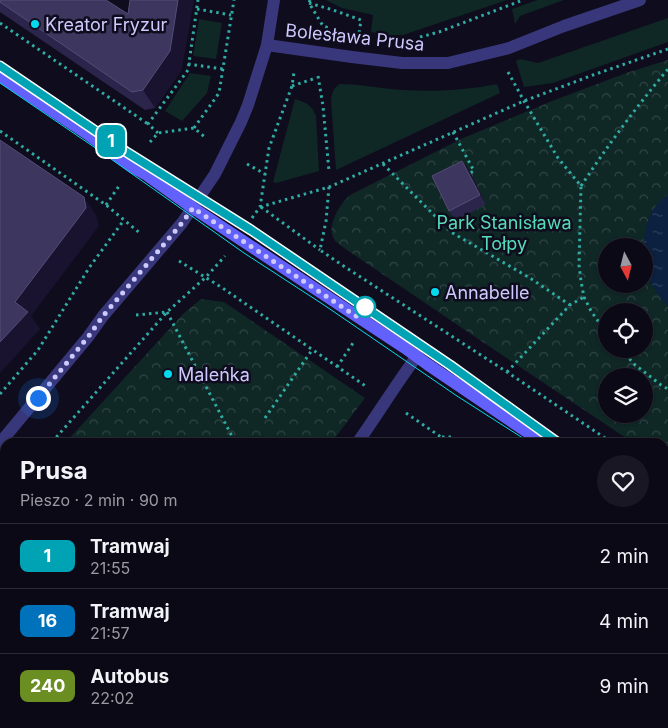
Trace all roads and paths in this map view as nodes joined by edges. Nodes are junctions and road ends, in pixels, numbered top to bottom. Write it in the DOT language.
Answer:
graph roads {
  1 [pos="198,0"];
  2 [pos="234,0"];
  3 [pos="274,0"];
  4 [pos="523,0"];
  5 [pos="640,0"];
  6 [pos="309,2"];
  7 [pos="197,9"];
  8 [pos="231,15"];
  9 [pos="0,23"];
  10 [pos="332,29"];
  11 [pos="359,32"];
  12 [pos="413,38"];
  13 [pos="267,45"];
  14 [pos="668,49"];
  15 [pos="188,64"];
  16 [pos="223,69"];
  17 [pos="668,69"];
  18 [pos="0,76"];
  19 [pos="524,101"];
  20 [pos="148,124"];
  21 [pos="194,128"];
  22 [pos="0,131"];
  23 [pos="453,132"];
  24 [pos="158,133"];
  25 [pos="150,142"];
  26 [pos="210,142"];
  27 [pos="240,161"];
  28 [pos="384,164"];
  29 [pos="328,171"];
  30 [pos="470,173"];
  31 [pos="265,174"];
  32 [pos="124,180"];
  33 [pos="582,186"];
  34 [pos="330,187"];
  35 [pos="106,205"];
  36 [pos="260,206"];
  37 [pos="193,208"];
  38 [pos="124,220"];
  39 [pos="250,222"];
  40 [pos="145,237"];
  41 [pos="320,250"];
  42 [pos="229,251"];
  43 [pos="172,257"];
  44 [pos="206,277"];
  45 [pos="584,297"];
  46 [pos="570,305"];
  47 [pos="167,312"];
  48 [pos="598,321"];
  49 [pos="352,343"];
  50 [pos="312,350"];
  51 [pos="417,356"];
  52 [pos="628,358"];
  53 [pos="337,367"];
  54 [pos="507,372"];
  55 [pos="668,389"];
  56 [pos="0,394"];
  57 [pos="387,400"];
  58 [pos="265,418"];
  59 [pos="4,438"];
  60 [pos="57,438"];
  61 [pos="234,438"];
  62 [pos="361,438"];
  63 [pos="441,438"];
  64 [pos="454,438"];
  65 [pos="536,438"];
  66 [pos="605,438"];
  1 -- 7 [label="path"];
  2 -- 8 [label="path"];
  3 -- 13 [label="street"];
  4 -- 12 [label="path"];
  5 -- 13 [label="street, Bolesława Prusa"];
  6 -- 10 [label="path"];
  6 -- 11 [label="path"];
  7 -- 8 [label="path"];
  7 -- 15 [label="path"];
  8 -- 16 [label="path"];
  9 -- 20 [label="path"];
  13 -- 37 [label="street"];
  14 -- 19 [label="path"];
  15 -- 16 [label="path"];
  15 -- 20 [label="path"];
  16 -- 21 [label="path"];
  17 -- 33 [label="path"];
  18 -- 37 [label="street"];
  19 -- 23 [label="path"];
  19 -- 33 [label="path"];
  20 -- 24 [label="path"];
  21 -- 24 [label="path"];
  21 -- 26 [label="path"];
  22 -- 35 [label="path"];
  23 -- 28 [label="path"];
  23 -- 30 [label="path"];
  24 -- 25 [label="path"];
  27 -- 31 [label="path"];
  28 -- 34 [label="path"];
  28 -- 46 [label="path"];
  29 -- 31 [label="path"];
  31 -- 36 [label="path"];
  32 -- 35 [label="path"];
  33 -- 45 [label="path"];
  34 -- 36 [label="path"];
  34 -- 41 [label="path"];
  35 -- 38 [label="path"];
  36 -- 39 [label="path"];
  36 -- 41 [label="path"];
  37 -- 51 [label="street"];
  37 -- 59 [label="street"];
  38 -- 40 [label="path"];
  38 -- 56 [label="path"];
  41 -- 54 [label="path"];
  42 -- 44 [label="path"];
  43 -- 44 [label="path"];
  44 -- 47 [label="path"];
  44 -- 50 [label="path"];
  45 -- 46 [label="path"];
  45 -- 48 [label="path"];
  46 -- 54 [label="path"];
  47 -- 60 [label="path"];
  47 -- 61 [label="path"];
  49 -- 53 [label="path"];
  50 -- 53 [label="path"];
  50 -- 58 [label="path"];
  51 -- 57 [label="street"];
  51 -- 65 [label="street"];
  52 -- 55 [label="path"];
  53 -- 57 [label="path"];
  54 -- 66 [label="path"];
  57 -- 62 [label="street"];
  57 -- 63 [label="path"];
  63 -- 64 [label="path"];
}
